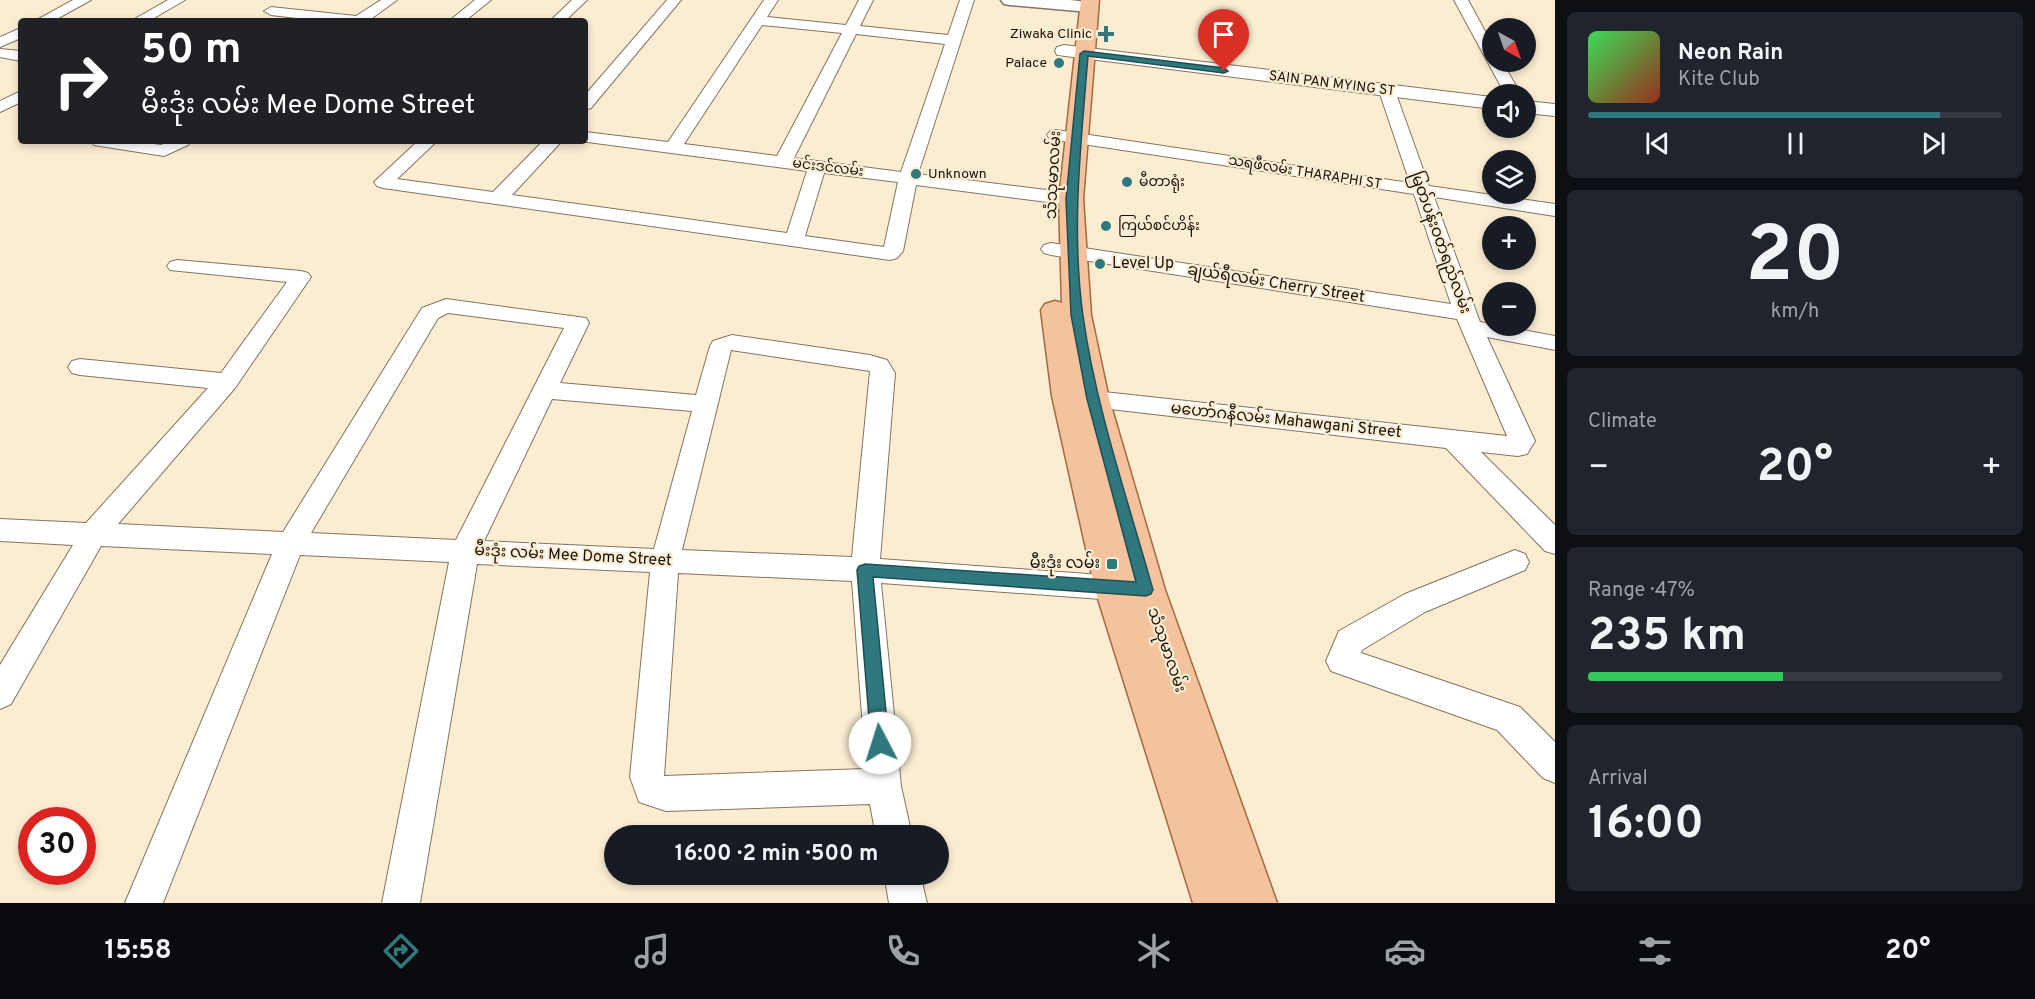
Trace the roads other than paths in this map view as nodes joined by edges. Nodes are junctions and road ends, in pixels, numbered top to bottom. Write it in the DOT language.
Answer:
graph roads {
  1 [pos="49,0"];
  2 [pos="178,0"];
  3 [pos="290,0"];
  4 [pos="390,0"];
  5 [pos="484,0"];
  6 [pos="580,0"];
  7 [pos="674,0"];
  8 [pos="771,0"];
  9 [pos="866,0"];
  10 [pos="967,0"];
  11 [pos="1010,0"];
  12 [pos="1461,0"];
  13 [pos="80,2"];
  14 [pos="1080,3"];
  15 [pos="48,18"];
  16 [pos="144,18"];
  17 [pos="320,18"];
  18 [pos="363,18"];
  19 [pos="460,18"];
  20 [pos="560,18"];
  21 [pos="759,20"];
  22 [pos="851,30"];
  23 [pos="18,34"];
  24 [pos="1482,39"];
  25 [pos="953,40"];
  26 [pos="0,43"];
  27 [pos="1074,52"];
  28 [pos="0,53"];
  29 [pos="18,56"];
  30 [pos="1386,91"];
  31 [pos="18,98"];
  32 [pos="588,101"];
  33 [pos="1482,102"];
  34 [pos="0,107"];
  35 [pos="1536,108"];
  36 [pos="1555,110"];
  37 [pos="588,137"];
  38 [pos="1066,137"];
  39 [pos="119,144"];
  40 [pos="177,144"];
  41 [pos="425,144"];
  42 [pos="550,144"];
  43 [pos="673,148"];
  44 [pos="783,162"];
  45 [pos="818,166"];
  46 [pos="908,178"];
  47 [pos="1422,190"];
  48 [pos="1061,197"];
  49 [pos="498,198"];
  50 [pos="1555,210"];
  51 [pos="794,241"];
  52 [pos="1062,250"];
  53 [pos="177,266"];
  54 [pos="1468,320"];
  55 [pos="1555,343"];
  56 [pos="80,367"];
  57 [pos="227,382"];
  58 [pos="544,390"];
  59 [pos="1080,398"];
  60 [pos="704,405"];
  61 [pos="1452,439"];
  62 [pos="1505,447"];
  63 [pos="0,530"];
  64 [pos="1549,531"];
  65 [pos="94,533"];
  66 [pos="290,544"];
  67 [pos="465,550"];
  68 [pos="665,561"];
  69 [pos="1515,562"];
  70 [pos="865,570"];
  71 [pos="1130,589"];
  72 [pos="0,694"];
  73 [pos="1555,766"];
  74 [pos="884,786"];
  75 [pos="892,825"];
  76 [pos="904,885"];
  77 [pos="144,903"];
  78 [pos="401,903"];
  79 [pos="908,903"];
  80 [pos="1217,903"];
  81 [pos="1253,903"];
  1 -- 13 [label="street"];
  2 -- 16 [label="street"];
  3 -- 17 [label="street"];
  4 -- 18 [label="street"];
  5 -- 19 [label="street"];
  6 -- 20 [label="street"];
  7 -- 32 [label="street"];
  8 -- 21 [label="street"];
  9 -- 22 [label="street"];
  10 -- 25 [label="street"];
  11 -- 14 [label="main road"];
  12 -- 24 [label="street"];
  13 -- 15 [label="street"];
  14 -- 27 [label="main road, သံသုမာလမ်း"];
  21 -- 22 [label="street"];
  21 -- 43 [label="street"];
  22 -- 25 [label="street"];
  22 -- 44 [label="street"];
  23 -- 26 [label="street"];
  25 -- 46 [label="street"];
  27 -- 30 [label="street, SAIN PAN MYING ST"];
  27 -- 38 [label="main road, သံသုမာလမ်း"];
  28 -- 29 [label="street"];
  30 -- 33 [label="street, SAIN PAN MYING ST"];
  30 -- 47 [label="street, မြတ်ပန်းဝတ်ရည်လမ်း"];
  31 -- 34 [label="street"];
  35 -- 36 [label="street"];
  37 -- 43 [label="street, မင်းဒင်လမ်း"];
  38 -- 47 [label="street, သရဖီလမ်း THARAPHI ST"];
  38 -- 48 [label="main road, သံသုမာလမ်း"];
  39 -- 40 [label="street"];
  41 -- 49 [label="street"];
  42 -- 49 [label="street"];
  43 -- 44 [label="street, မင်းဒင်လမ်း"];
  44 -- 45 [label="street, မင်းဒင်လမ်း"];
  45 -- 46 [label="street, မင်းဒင်လမ်း"];
  45 -- 51 [label="street"];
  46 -- 48 [label="street, မင်းဒင်လမ်း"];
  46 -- 51 [label="street"];
  47 -- 50 [label="street, သရဖီလမ်း THARAPHI ST"];
  47 -- 54 [label="street, မြတ်ပန်းဝတ်ရည်လမ်း"];
  48 -- 52 [label="main road, သံသုမာလမ်း"];
  49 -- 51 [label="street"];
  52 -- 54 [label="street, ချယ်ရီလမ်း Cherry Street"];
  52 -- 59 [label="main road, သံသုမာလမ်း"];
  53 -- 57 [label="street"];
  54 -- 55 [label="street, ချယ်ရီလမ်း Cherry Street"];
  54 -- 62 [label="street, မြတ်ပန်းဝတ်ရည်လမ်း"];
  56 -- 57 [label="street"];
  57 -- 65 [label="street"];
  58 -- 60 [label="street"];
  58 -- 66 [label="street"];
  58 -- 67 [label="street"];
  59 -- 61 [label="street, မဟော်ဂနီလမ်း Mahawgani Street"];
  59 -- 71 [label="main road, သံသုမာလမ်း"];
  60 -- 68 [label="street"];
  60 -- 70 [label="street"];
  61 -- 62 [label="street, မဟော်ဂနီလမ်း Mahawgani Street"];
  61 -- 64 [label="street"];
  63 -- 65 [label="street, မီးဒုံး လမ်း Mee Dome Street"];
  65 -- 66 [label="street, မီးဒုံး လမ်း Mee Dome Street"];
  65 -- 72 [label="street"];
  66 -- 67 [label="street, မီးဒုံး လမ်း Mee Dome Street"];
  66 -- 77 [label="street"];
  67 -- 68 [label="street, မီးဒုံး လမ်း Mee Dome Street"];
  67 -- 78 [label="street"];
  68 -- 70 [label="street, မီးဒုံး လမ်း Mee Dome Street"];
  68 -- 74 [label="street"];
  69 -- 73 [label="street"];
  70 -- 71 [label="street, မီးဒုံး လမ်း Mee Dome Street"];
  70 -- 74 [label="street"];
  71 -- 80 [label="main road, သံသုမာလမ်း"];
  71 -- 81 [label="main road, သံသုမာလမ်း"];
  74 -- 75 [label="street"];
  76 -- 79 [label="street"];
}
